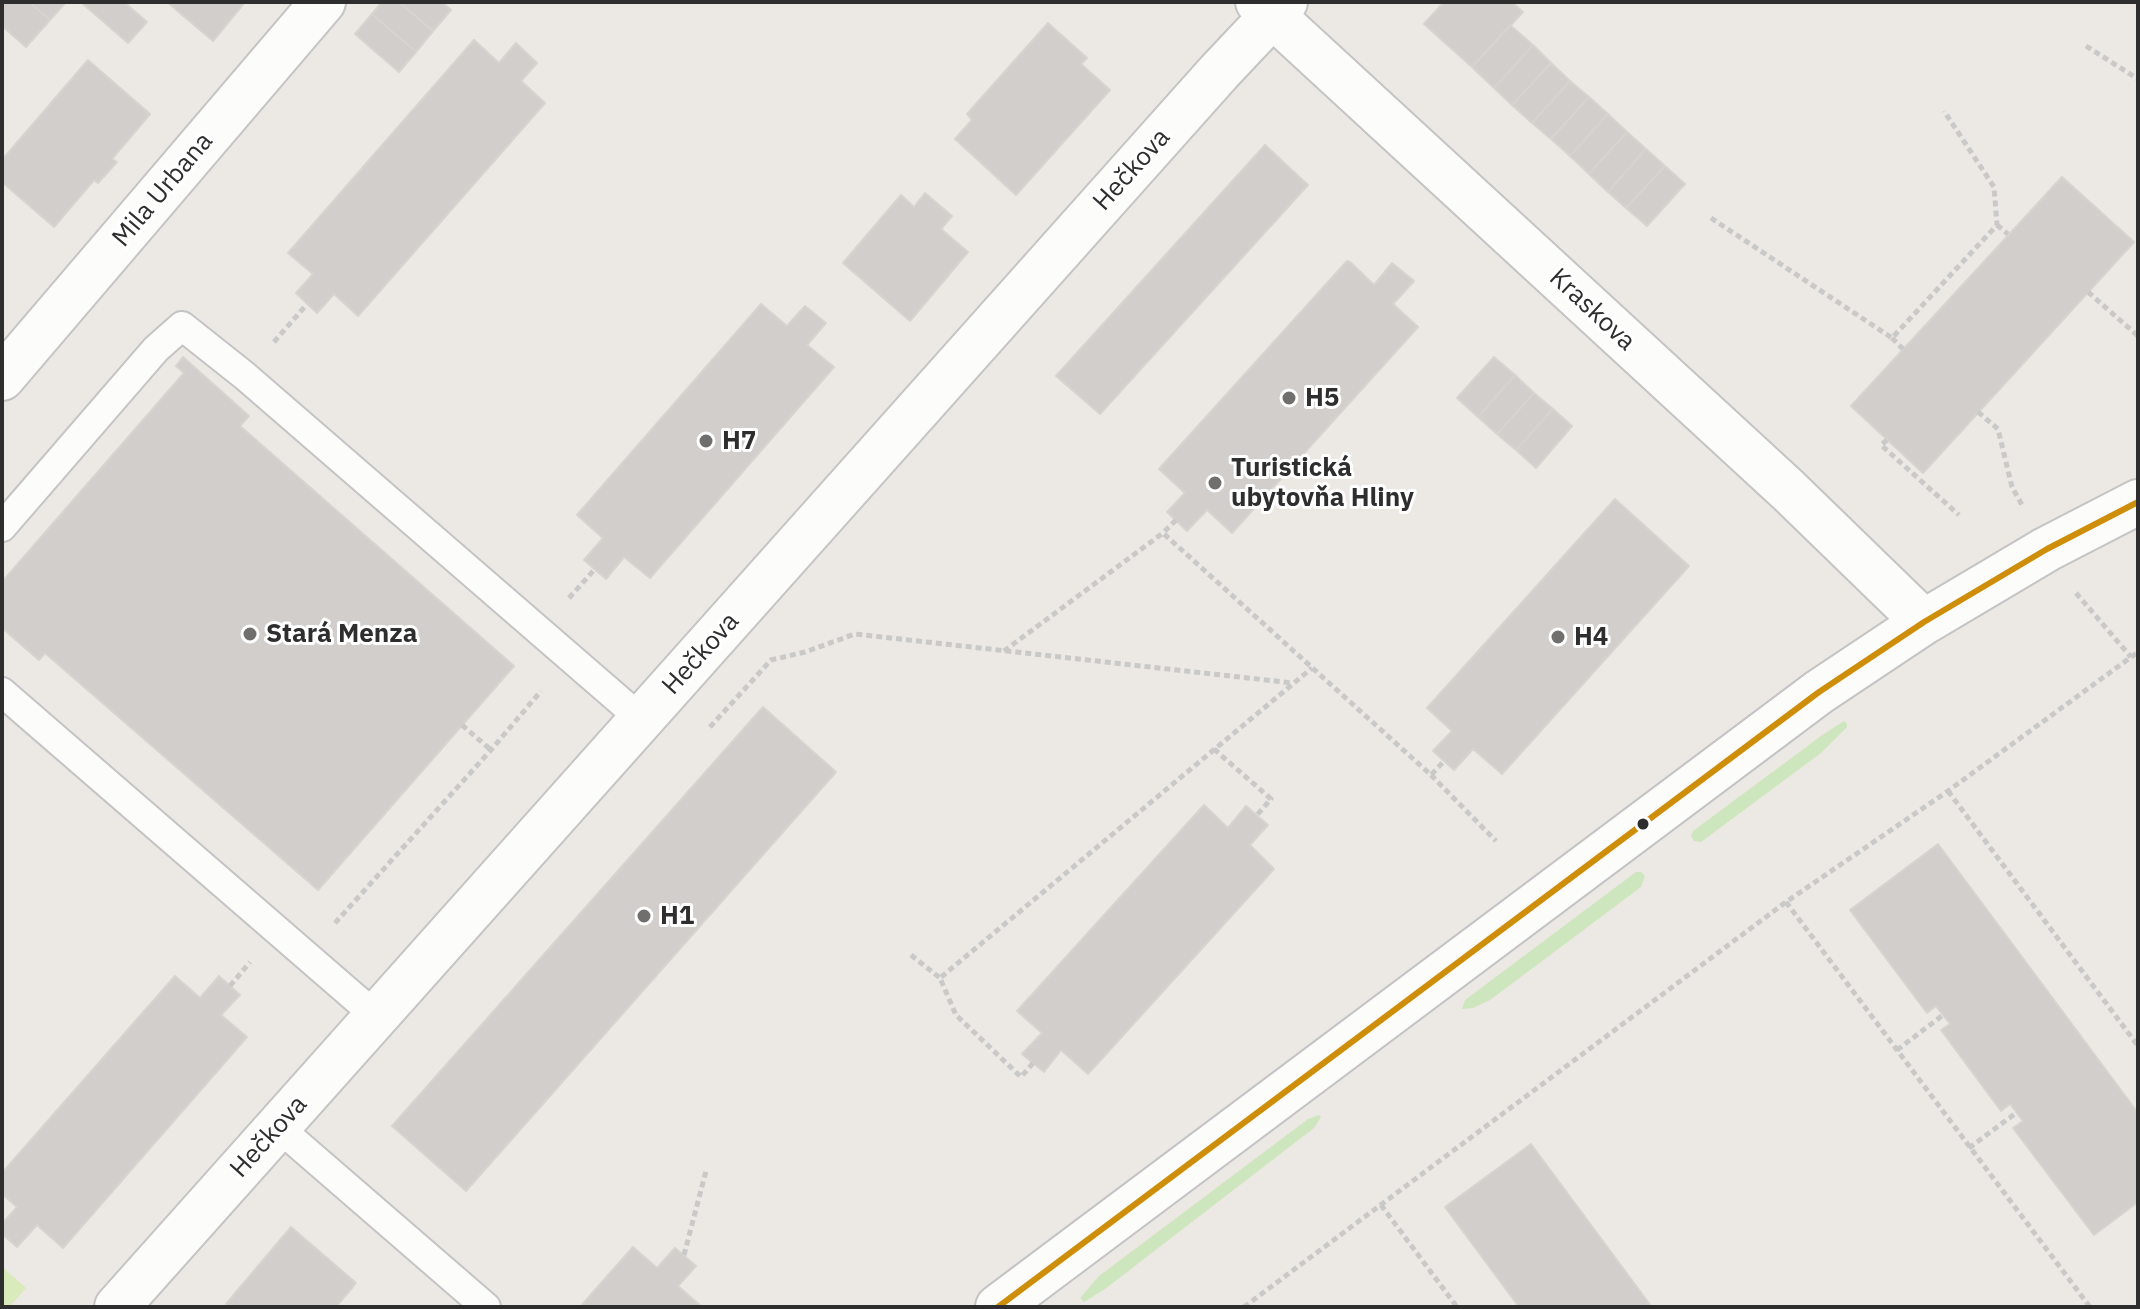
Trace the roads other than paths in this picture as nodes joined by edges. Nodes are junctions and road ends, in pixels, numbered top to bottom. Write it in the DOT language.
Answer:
graph roads {
  1 [pos="323,2"];
  2 [pos="1272,6"];
  3 [pos="2,378"];
  4 [pos="2138,502"];
  5 [pos="2,527"];
  6 [pos="1924,622"];
  7 [pos="2,692"];
  8 [pos="641,719"];
  9 [pos="376,1016"];
  10 [pos="278,1127"];
  11 [pos="117,1307"];
  12 [pos="486,1307"];
  13 [pos="998,1307"];
  1 -- 3 [label="street, Mila Urbana"];
  2 -- 6 [label="street, Kraskova"];
  2 -- 8 [label="street, Hečkova"];
  4 -- 6 [label="street"];
  5 -- 8 [label="lane"];
  6 -- 13 [label="street"];
  7 -- 9 [label="lane"];
  8 -- 9 [label="street, Hečkova"];
  9 -- 10 [label="street, Hečkova"];
  10 -- 11 [label="street, Hečkova"];
  10 -- 12 [label="lane"];
}
